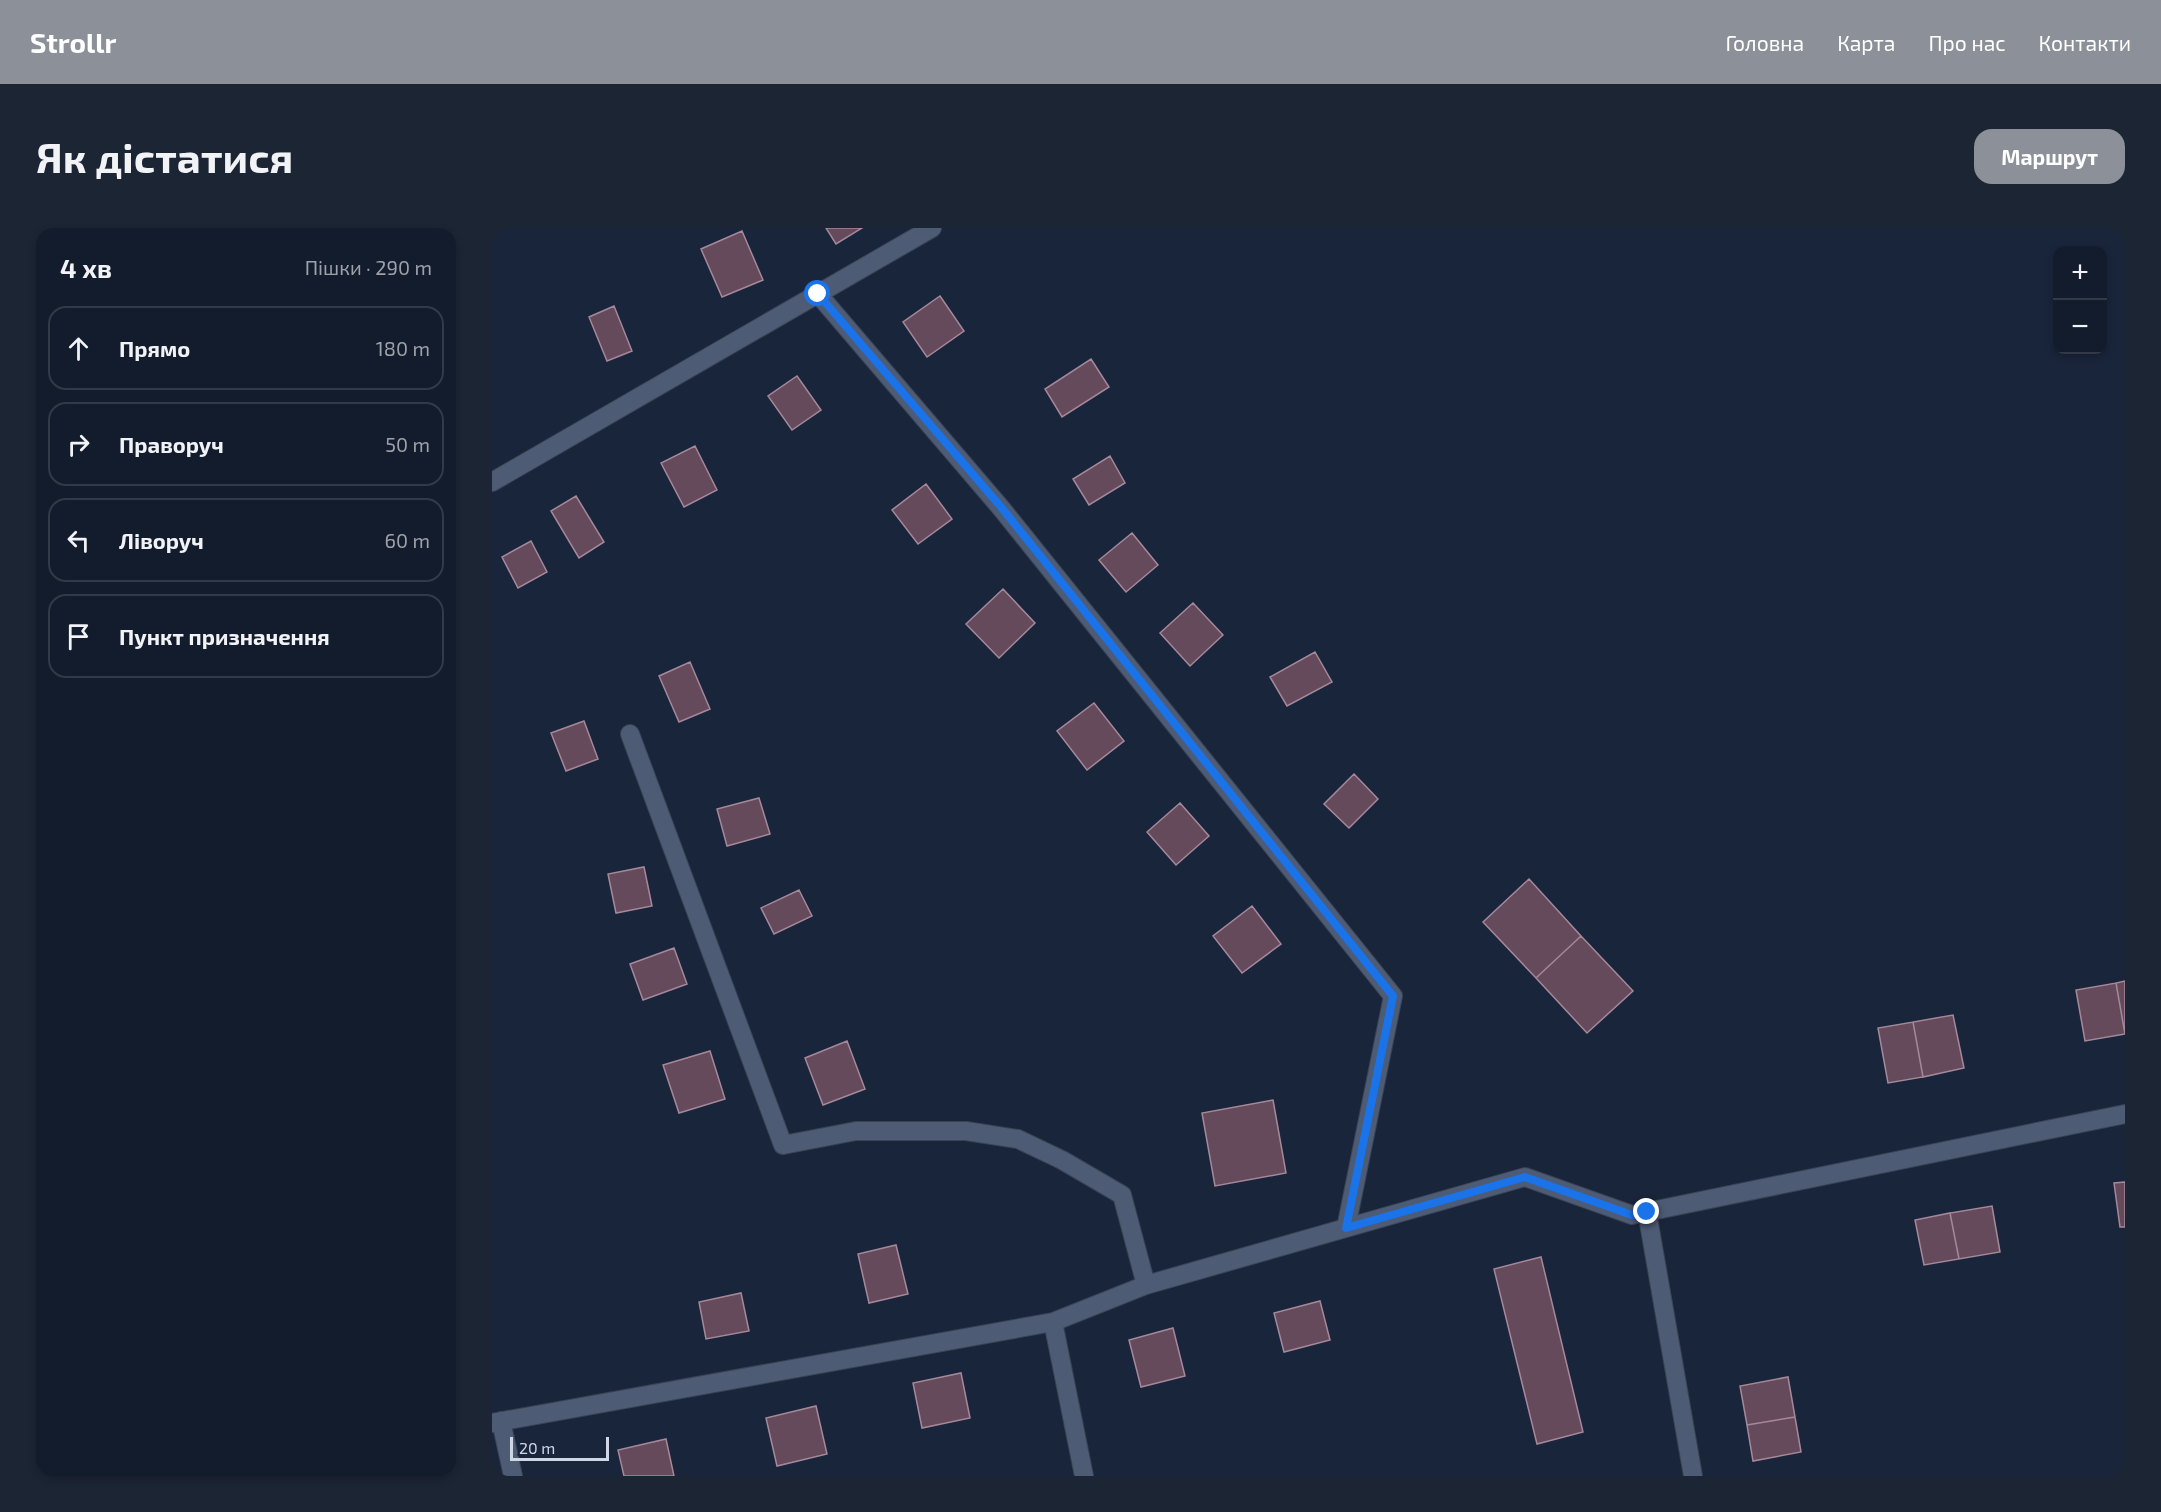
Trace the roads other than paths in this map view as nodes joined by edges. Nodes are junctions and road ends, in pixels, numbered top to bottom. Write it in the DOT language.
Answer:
graph roads {
  1 [pos="932,228"];
  2 [pos="818,294"];
  3 [pos="492,482"];
  4 [pos="630,734"];
  5 [pos="2125,1114"];
  6 [pos="1647,1212"];
  7 [pos="1346,1228"];
  8 [pos="1146,1285"];
  9 [pos="1053,1322"];
  10 [pos="496,1422"];
  11 [pos="513,1476"];
  12 [pos="1084,1476"];
  13 [pos="1694,1476"];
  1 -- 2 [label="street"];
  2 -- 3 [label="street"];
  2 -- 7 [label="street"];
  4 -- 8 [label="street"];
  5 -- 6 [label="street"];
  6 -- 7 [label="street"];
  6 -- 13 [label="street"];
  7 -- 8 [label="street"];
  8 -- 9 [label="street"];
  9 -- 10 [label="street"];
  9 -- 12 [label="street"];
  10 -- 11 [label="street"];
}
